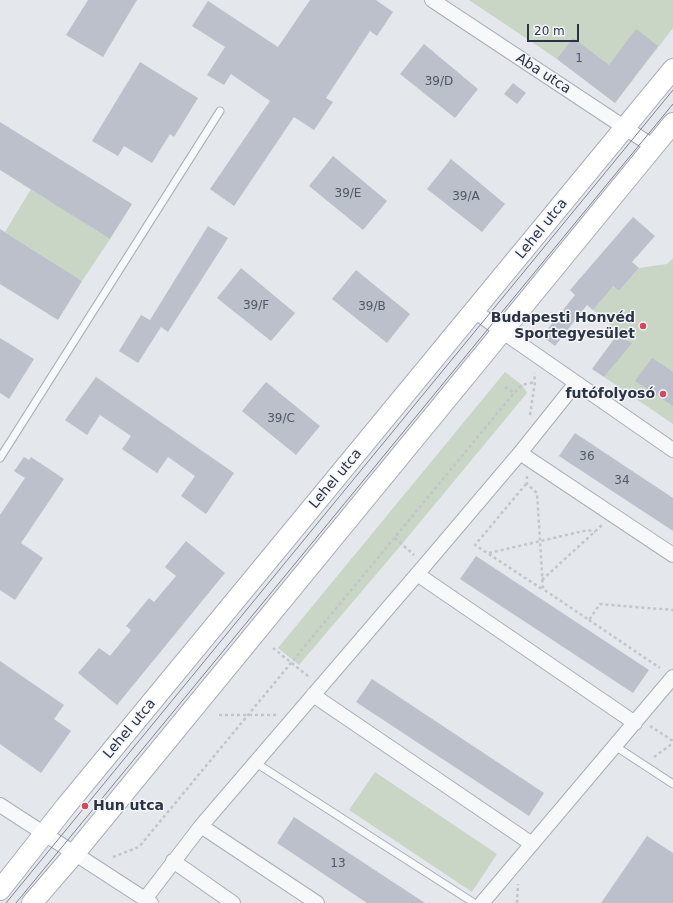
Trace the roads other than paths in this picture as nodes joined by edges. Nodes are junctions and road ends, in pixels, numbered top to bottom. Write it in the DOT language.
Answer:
graph roads {
  1 [pos="432,0"];
  2 [pos="673,69"];
  3 [pos="220,112"];
  4 [pos="673,123"];
  5 [pos="625,128"];
  6 [pos="654,147"];
  7 [pos="475,311"];
  8 [pos="503,332"];
  9 [pos="576,383"];
  10 [pos="673,450"];
  11 [pos="524,456"];
  12 [pos="0,458"];
  13 [pos="673,555"];
  14 [pos="421,570"];
  15 [pos="673,677"];
  16 [pos="317,691"];
  17 [pos="637,720"];
  18 [pos="615,746"];
  19 [pos="256,762"];
  20 [pos="673,784"];
  21 [pos="0,805"];
  22 [pos="201,826"];
  23 [pos="44,834"];
  24 [pos="532,844"];
  25 [pos="75,853"];
  26 [pos="173,861"];
  27 [pos="0,890"];
  28 [pos="148,901"];
  29 [pos="32,903"];
  30 [pos="233,903"];
  31 [pos="317,903"];
  32 [pos="474,903"];
  33 [pos="482,903"];
  1 -- 5 [label="street, Aba utca"];
  2 -- 5 [label="main road, Lehel utca"];
  3 -- 12 [label="lane"];
  4 -- 6 [label="main road"];
  5 -- 6 [label="street, Aba utca"];
  5 -- 7 [label="main road, Lehel utca"];
  6 -- 8 [label="main road"];
  7 -- 8 [label="street"];
  7 -- 23 [label="main road, Lehel utca"];
  8 -- 9 [label="street"];
  8 -- 25 [label="main road"];
  9 -- 10 [label="street"];
  9 -- 11 [label="street"];
  11 -- 13 [label="street"];
  11 -- 14 [label="street"];
  14 -- 16 [label="street"];
  14 -- 17 [label="street"];
  15 -- 17 [label="street"];
  16 -- 19 [label="street"];
  16 -- 24 [label="street"];
  17 -- 18 [label="street"];
  18 -- 20 [label="lane"];
  18 -- 24 [label="street"];
  19 -- 22 [label="street"];
  19 -- 32 [label="lane"];
  21 -- 23 [label="street"];
  22 -- 26 [label="street"];
  22 -- 31 [label="street"];
  23 -- 25 [label="street"];
  23 -- 27 [label="main road, Lehel utca"];
  24 -- 33 [label="street"];
  25 -- 28 [label="street"];
  25 -- 29 [label="main road"];
  26 -- 28 [label="street"];
  26 -- 30 [label="street"];
}
